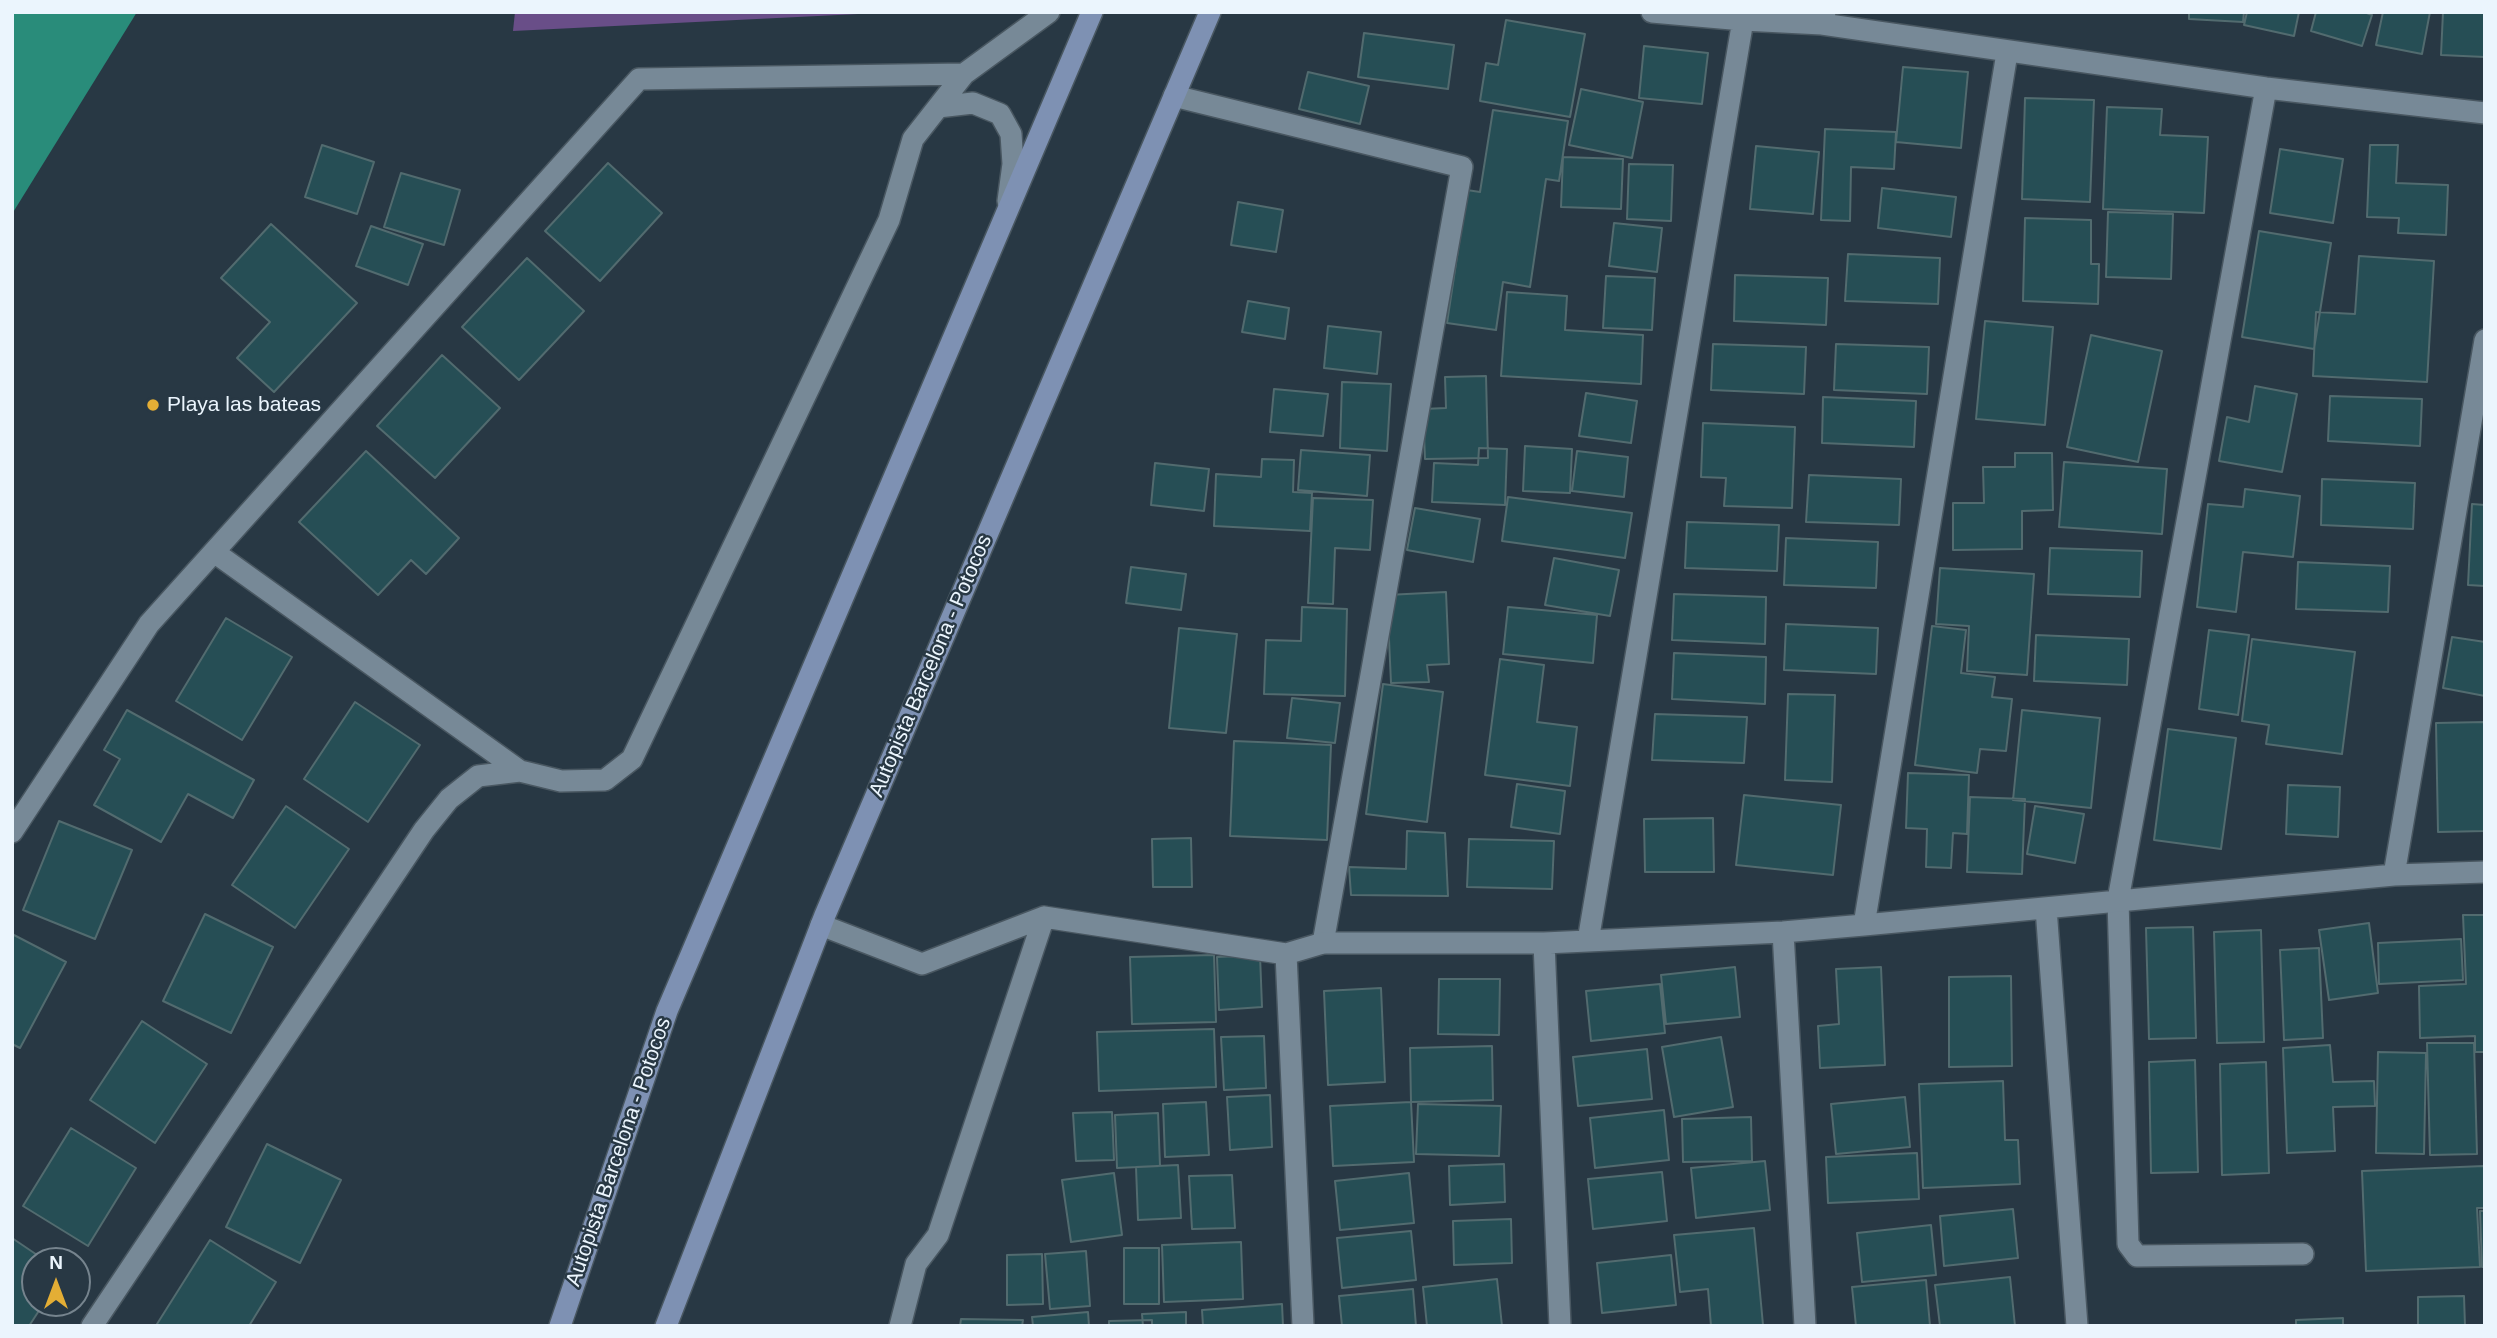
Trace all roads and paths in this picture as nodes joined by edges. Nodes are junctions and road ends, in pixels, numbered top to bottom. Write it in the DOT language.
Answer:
graph roads {
  1 [pos="1048,12"];
  2 [pos="1092,12"];
  3 [pos="1210,12"];
  4 [pos="1652,12"];
  5 [pos="1824,18"];
  6 [pos="1743,20"];
  7 [pos="2007,52"];
  8 [pos="964,74"];
  9 [pos="2266,88"];
  10 [pos="1174,96"];
  11 [pos="938,107"];
  12 [pos="2485,113"];
  13 [pos="1006,213"];
  14 [pos="2485,340"];
  15 [pos="214,552"];
  16 [pos="520,771"];
  17 [pos="12,832"];
  18 [pos="2485,872"];
  19 [pos="2394,875"];
  20 [pos="2118,900"];
  21 [pos="2046,908"];
  22 [pos="1044,918"];
  23 [pos="821,925"];
  24 [pos="1864,925"];
  25 [pos="1783,932"];
  26 [pos="1588,941"];
  27 [pos="1323,943"];
  28 [pos="1544,943"];
  29 [pos="1286,954"];
  30 [pos="2302,1254"];
  31 [pos="92,1326"];
  32 [pos="560,1326"];
  33 [pos="666,1326"];
  34 [pos="900,1326"];
  35 [pos="1303,1326"];
  36 [pos="1560,1326"];
  37 [pos="1805,1326"];
  38 [pos="2077,1326"];
  1 -- 8 [label="street"];
  2 -- 13 [label="street, Autopista Barcelona - Potocos"];
  3 -- 10 [label="street, Autopista Barcelona - Potocos"];
  4 -- 6 [label="street"];
  5 -- 6 [label="street"];
  5 -- 7 [label="street"];
  6 -- 26 [label="street"];
  7 -- 9 [label="street"];
  7 -- 24 [label="street"];
  8 -- 11 [label="street"];
  8 -- 15 [label="street"];
  9 -- 12 [label="street"];
  9 -- 20 [label="street"];
  10 -- 23 [label="street, Autopista Barcelona - Potocos"];
  10 -- 27 [label="street"];
  11 -- 13 [label="street"];
  11 -- 16 [label="street"];
  13 -- 32 [label="street, Autopista Barcelona - Potocos"];
  14 -- 19 [label="street"];
  15 -- 16 [label="street"];
  15 -- 17 [label="street"];
  16 -- 31 [label="street"];
  18 -- 19 [label="street"];
  19 -- 20 [label="street"];
  20 -- 21 [label="street"];
  20 -- 30 [label="street"];
  21 -- 24 [label="street"];
  21 -- 38 [label="street"];
  22 -- 23 [label="street"];
  22 -- 29 [label="street"];
  22 -- 34 [label="street"];
  23 -- 33 [label="street, Autopista Barcelona - Potocos"];
  24 -- 25 [label="street"];
  25 -- 26 [label="street"];
  25 -- 37 [label="street"];
  26 -- 28 [label="street"];
  27 -- 28 [label="street"];
  27 -- 29 [label="street"];
  28 -- 36 [label="street"];
  29 -- 35 [label="street"];
}
